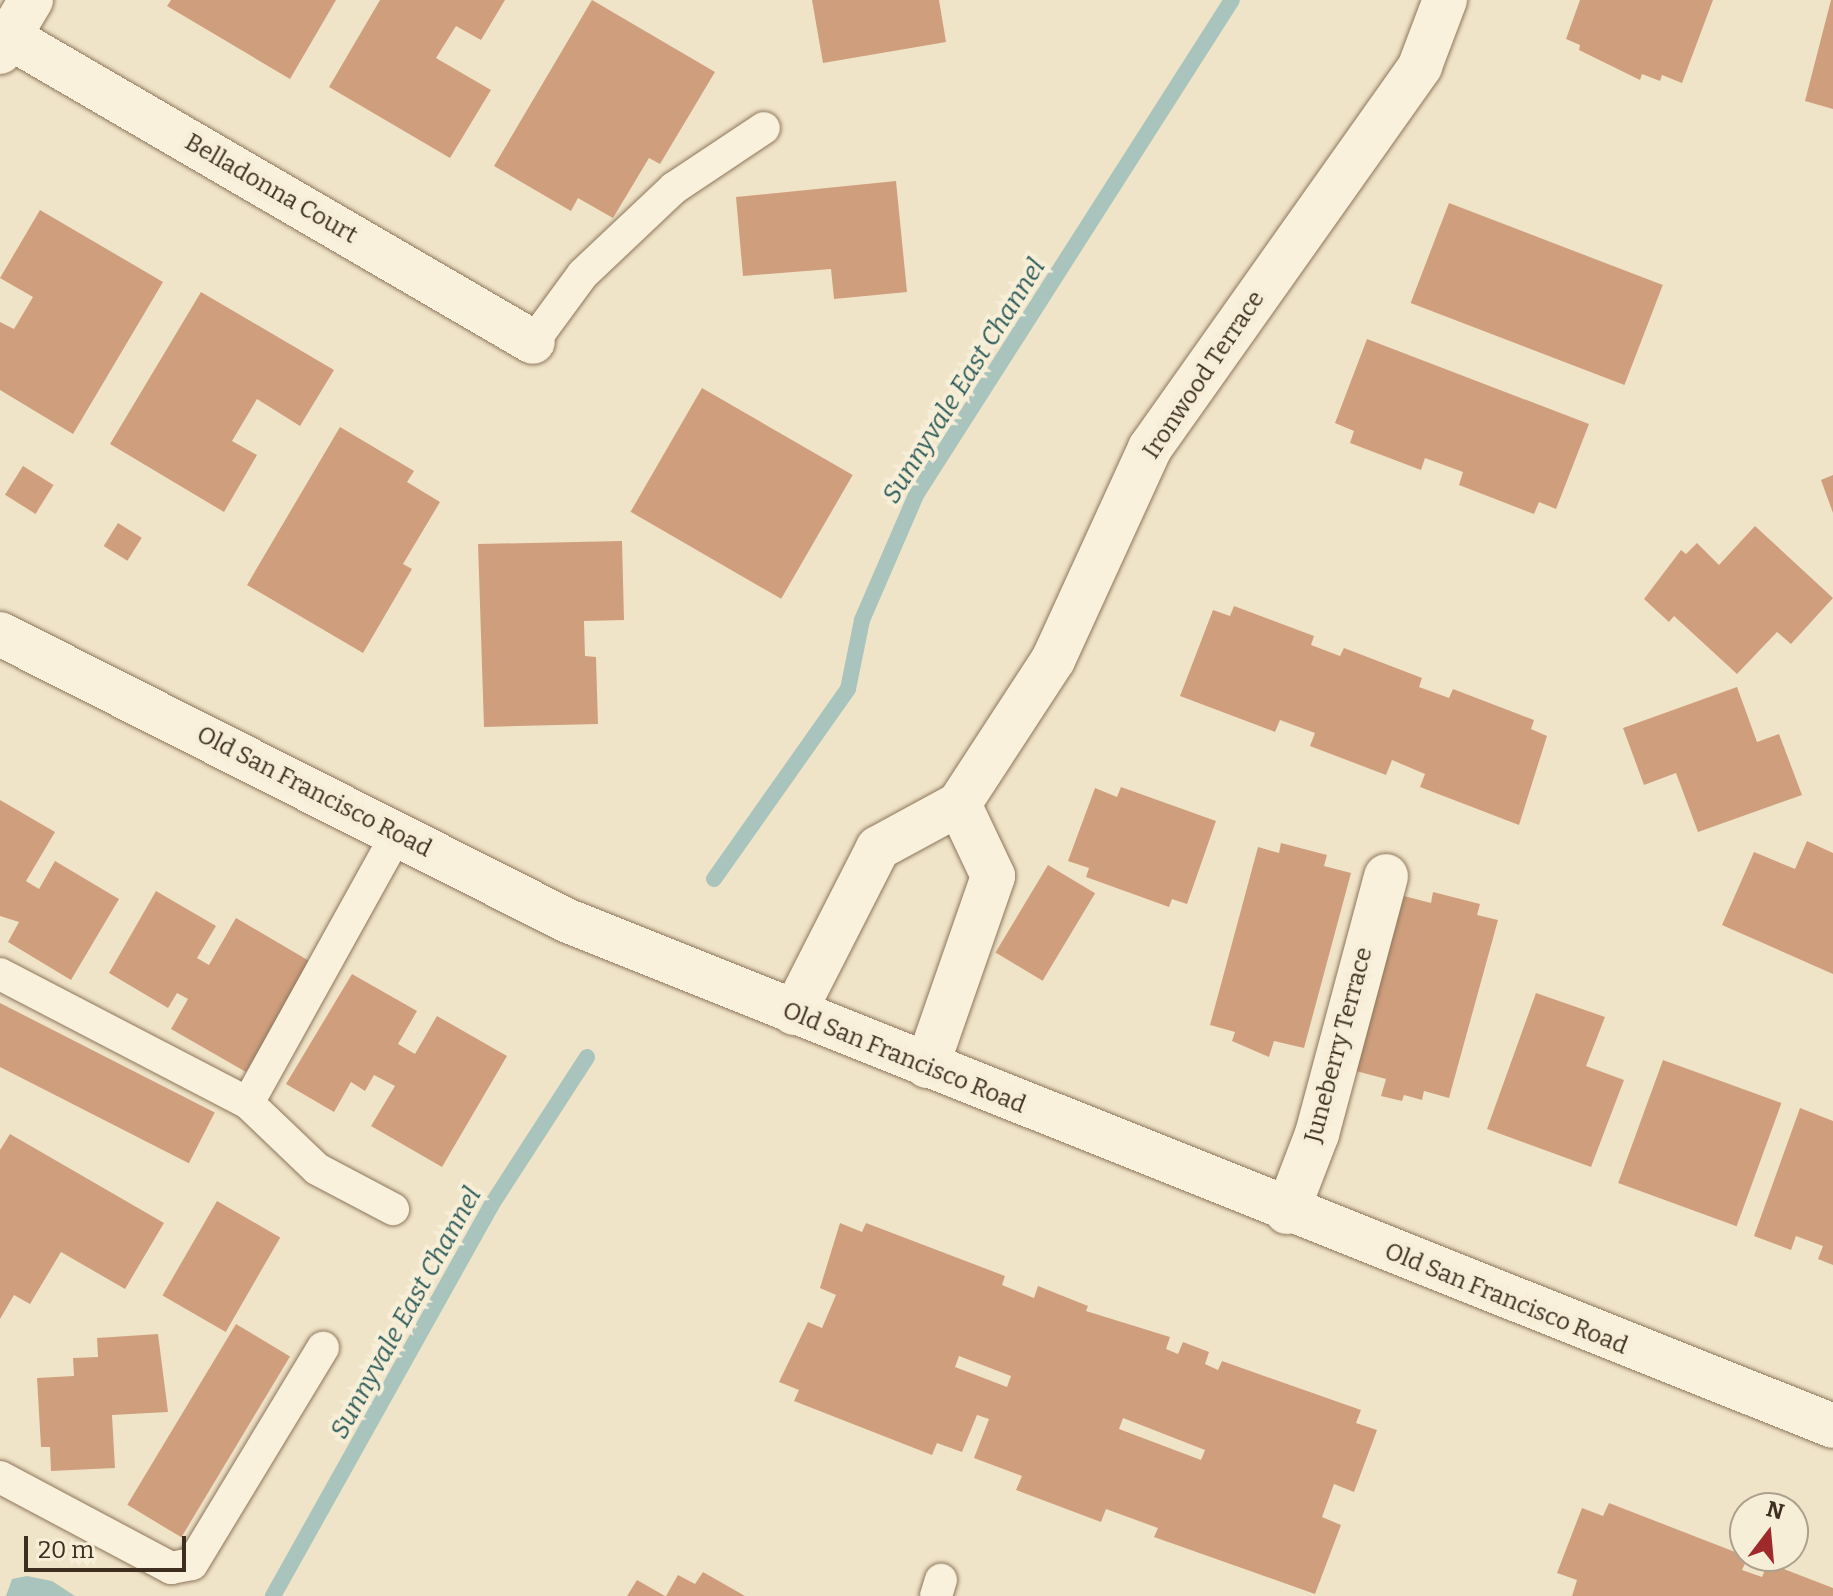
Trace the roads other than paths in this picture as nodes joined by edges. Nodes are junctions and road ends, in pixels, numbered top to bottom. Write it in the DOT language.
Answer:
graph roads {
  1 [pos="31,0"];
  2 [pos="1445,0"];
  3 [pos="5,45"];
  4 [pos="764,128"];
  5 [pos="533,342"];
  6 [pos="0,634"];
  7 [pos="959,804"];
  8 [pos="397,834"];
  9 [pos="1386,876"];
  10 [pos="0,974"];
  11 [pos="794,1013"];
  12 [pos="927,1066"];
  13 [pos="248,1103"];
  14 [pos="393,1209"];
  15 [pos="1287,1212"];
  16 [pos="323,1348"];
  17 [pos="1833,1426"];
  18 [pos="0,1477"];
  1 -- 3 [label="street"];
  2 -- 7 [label="street, Ironwood Terrace"];
  3 -- 5 [label="street, Belladonna Court"];
  4 -- 5 [label="lane"];
  6 -- 8 [label="street, Old San Francisco Road"];
  7 -- 11 [label="street, Ironwood Terrace"];
  7 -- 12 [label="street"];
  8 -- 11 [label="street, Old San Francisco Road"];
  8 -- 13 [label="lane"];
  9 -- 15 [label="street, Juneberry Terrace"];
  10 -- 13 [label="lane"];
  11 -- 12 [label="street, Old San Francisco Road"];
  12 -- 15 [label="street, Old San Francisco Road"];
  13 -- 14 [label="lane"];
  15 -- 17 [label="street, Old San Francisco Road"];
  16 -- 18 [label="lane"];
}
